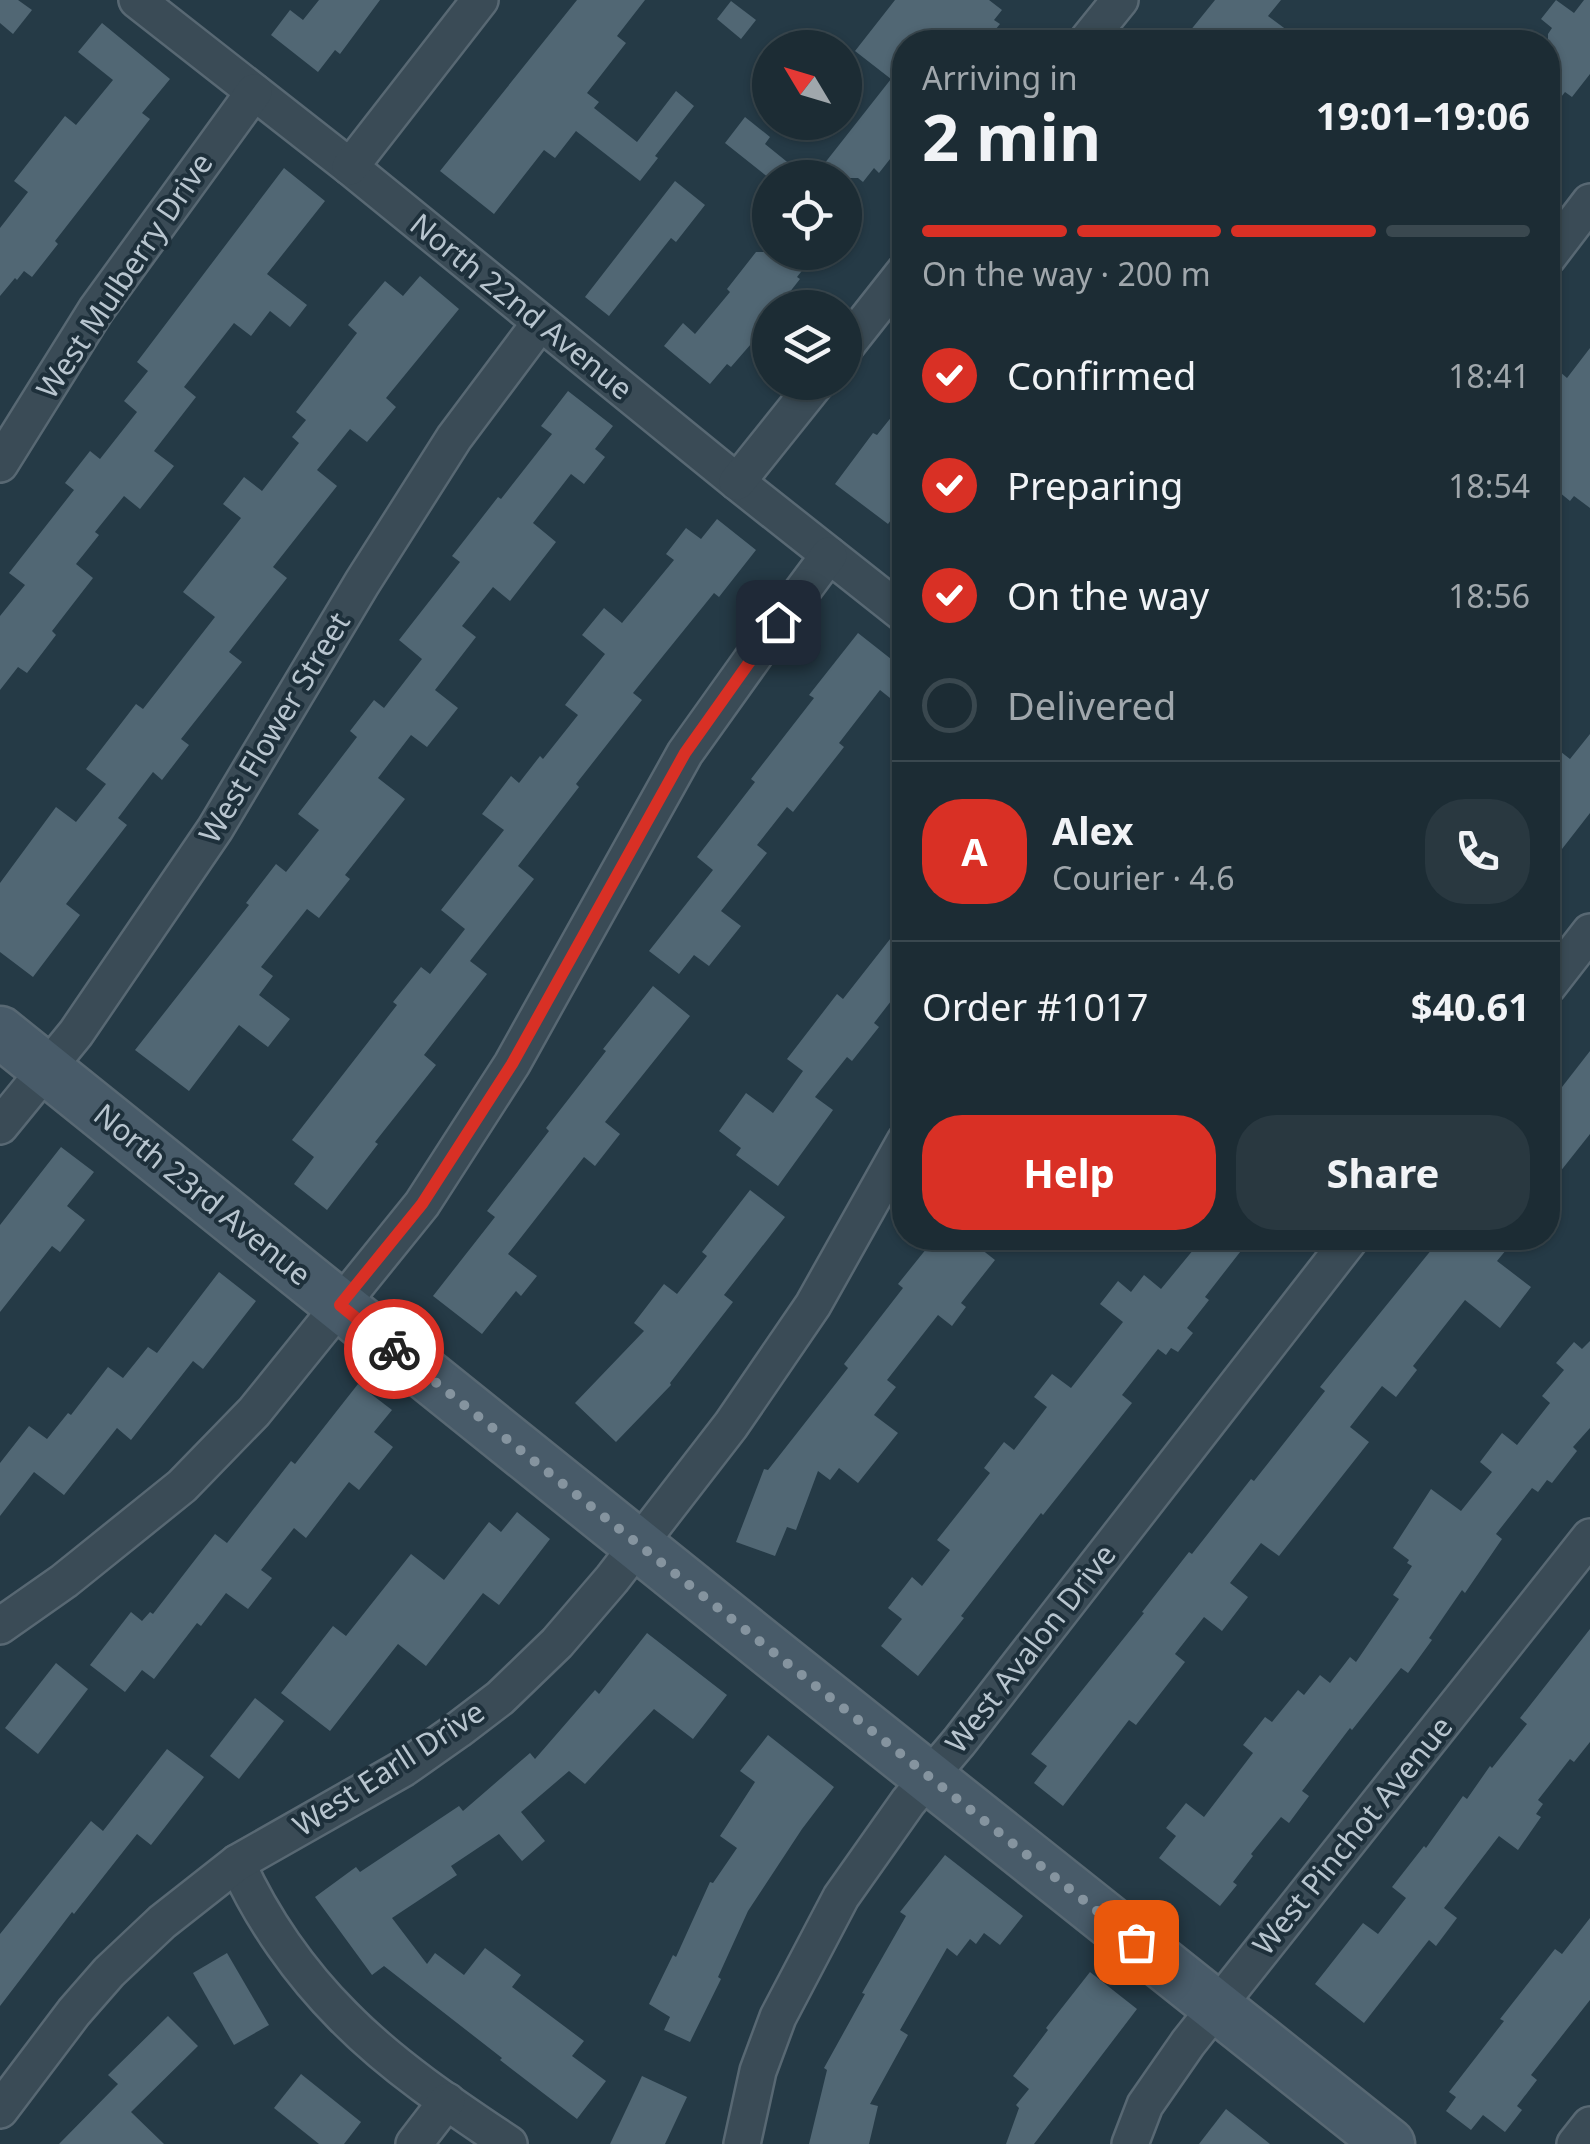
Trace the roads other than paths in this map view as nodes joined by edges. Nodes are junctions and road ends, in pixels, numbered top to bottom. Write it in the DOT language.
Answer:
graph roads {
  1 [pos="137,0"];
  2 [pos="480,0"];
  3 [pos="1120,0"];
  4 [pos="1096,30"];
  5 [pos="254,92"];
  6 [pos="350,167"];
  7 [pos="1590,202"];
  8 [pos="1560,241"];
  9 [pos="892,287"];
  10 [pos="540,323"];
  11 [pos="862,325"];
  12 [pos="803,400"];
  13 [pos="0,464"];
  14 [pos="738,482"];
  15 [pos="830,555"];
  16 [pos="892,605"];
  17 [pos="1590,932"];
  18 [pos="1560,971"];
  19 [pos="0,1032"];
  20 [pos="47,1070"];
  21 [pos="0,1126"];
  22 [pos="892,1164"];
  23 [pos="1342,1250"];
  24 [pos="340,1305"];
  25 [pos="1590,1537"];
  26 [pos="638,1545"];
  27 [pos="0,1626"];
  28 [pos="930,1777"];
  29 [pos="237,1864"];
  30 [pos="1217,2007"];
  31 [pos="446,2101"];
  32 [pos="0,2110"];
  33 [pos="1590,2125"];
  34 [pos="414,2144"];
  35 [pos="509,2144"];
  36 [pos="742,2144"];
  37 [pos="1130,2144"];
  38 [pos="1389,2144"];
  39 [pos="1575,2144"];
  1 -- 5 [label="street, North 22nd Avenue"];
  2 -- 6 [label="street"];
  3 -- 4 [label="street"];
  5 -- 6 [label="street, North 22nd Avenue"];
  5 -- 13 [label="street, West Mulberry Drive"];
  6 -- 10 [label="street, North 22nd Avenue"];
  7 -- 8 [label="street"];
  9 -- 11 [label="street"];
  10 -- 14 [label="street, North 22nd Avenue"];
  10 -- 20 [label="street, West Flower Street"];
  12 -- 14 [label="street"];
  14 -- 15 [label="street, North 22nd Avenue"];
  15 -- 16 [label="street, North 22nd Avenue"];
  15 -- 24 [label="street"];
  17 -- 18 [label="street"];
  19 -- 20 [label="street, North 23rd Avenue"];
  20 -- 21 [label="street, West Flower Street"];
  20 -- 24 [label="street, North 23rd Avenue"];
  22 -- 26 [label="street, West Earll Drive"];
  23 -- 28 [label="street, West Avalon Drive"];
  24 -- 26 [label="street, North 23rd Avenue"];
  24 -- 27 [label="street"];
  25 -- 30 [label="street, West Pinchot Avenue"];
  26 -- 28 [label="street, North 23rd Avenue"];
  26 -- 29 [label="street, West Earll Drive"];
  28 -- 30 [label="street, North 23rd Avenue"];
  28 -- 36 [label="street, West Avalon Drive"];
  29 -- 31 [label="street"];
  29 -- 32 [label="street, West Earll Drive"];
  30 -- 37 [label="street, West Pinchot Avenue"];
  30 -- 38 [label="street, North 23rd Avenue"];
  31 -- 34 [label="street"];
  31 -- 35 [label="street"];
  33 -- 39 [label="street"];
}
